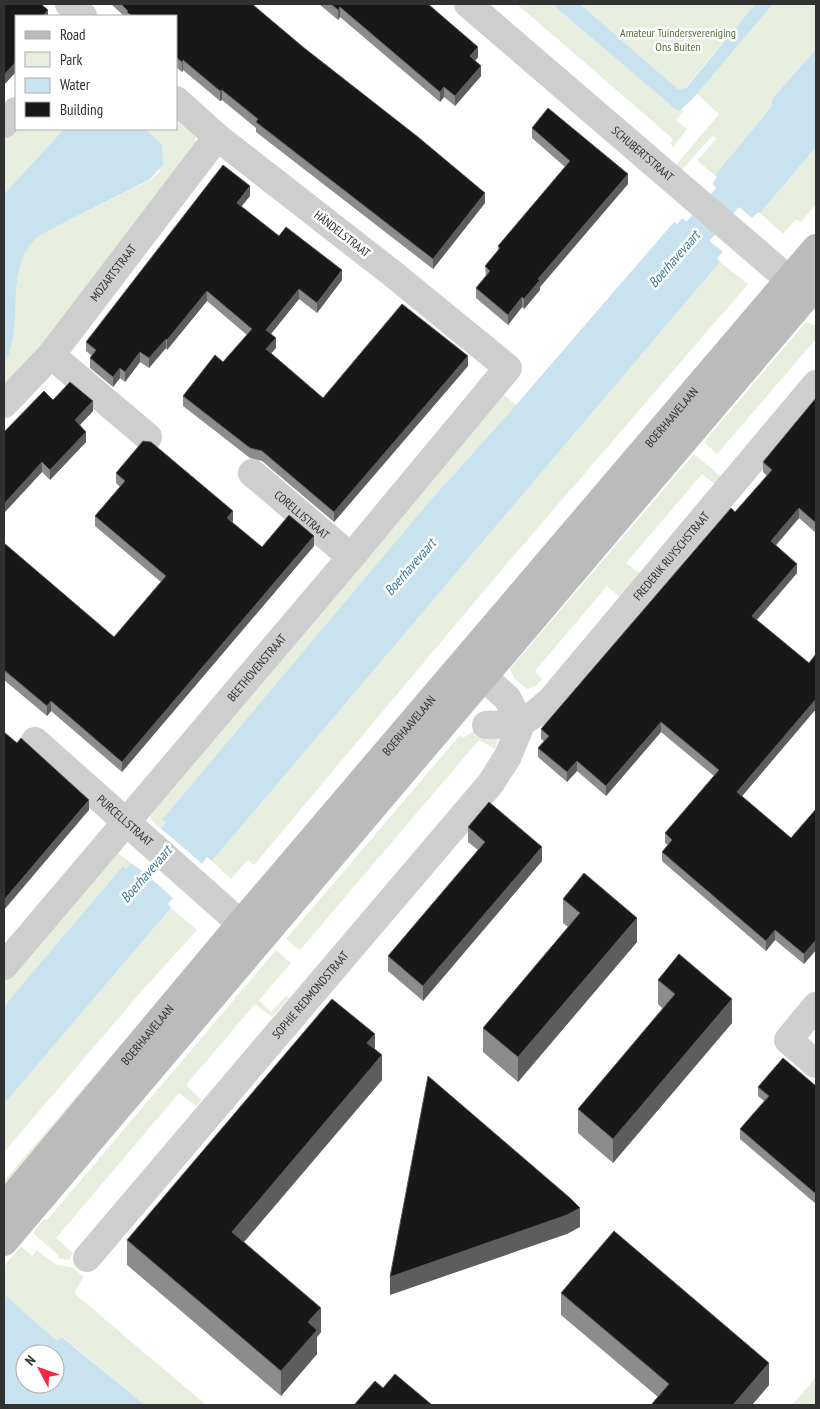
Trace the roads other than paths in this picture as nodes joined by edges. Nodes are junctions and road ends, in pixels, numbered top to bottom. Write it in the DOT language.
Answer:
graph roads {
  1 [pos="70,4"];
  2 [pos="468,4"];
  3 [pos="82,15"];
  4 [pos="178,102"];
  5 [pos="15,112"];
  6 [pos="4,124"];
  7 [pos="217,137"];
  8 [pos="816,248"];
  9 [pos="807,291"];
  10 [pos="51,355"];
  11 [pos="508,368"];
  12 [pos="816,384"];
  13 [pos="4,404"];
  14 [pos="148,437"];
  15 [pos="252,473"];
  16 [pos="352,557"];
  17 [pos="475,668"];
  18 [pos="521,724"];
  19 [pos="486,725"];
  20 [pos="35,741"];
  21 [pos="126,822"];
  22 [pos="250,931"];
  23 [pos="4,966"];
  24 [pos="816,1006"];
  25 [pos="816,1064"];
  26 [pos="4,1207"];
  27 [pos="4,1242"];
  28 [pos="87,1258"];
  1 -- 3 [label="street"];
  2 -- 9 [label="street, SCHUBERTSTRAAT"];
  4 -- 7 [label="street, HÄNDELSTRAAT"];
  5 -- 6 [label="street"];
  7 -- 10 [label="street, MOZARTSTRAAT"];
  7 -- 11 [label="street, HÄNDELSTRAAT"];
  8 -- 9 [label="main road, BOERHAAVELAAN"];
  9 -- 17 [label="main road, BOERHAAVELAAN"];
  10 -- 13 [label="street, MOZARTSTRAAT"];
  10 -- 14 [label="street"];
  11 -- 16 [label="street, BEETHOVENSTRAAT"];
  12 -- 18 [label="street, FREDERIK RUYSCHSTRAAT"];
  15 -- 16 [label="street, CORELLISTRAAT"];
  16 -- 21 [label="street, BEETHOVENSTRAAT"];
  17 -- 18 [label="street"];
  17 -- 22 [label="main road, BOERHAAVELAAN"];
  18 -- 19 [label="street"];
  18 -- 28 [label="street, SOPHIE REDMONDSTRAAT"];
  20 -- 21 [label="street, PURCELLSTRAAT"];
  21 -- 22 [label="street, PURCELLSTRAAT"];
  21 -- 23 [label="street, BEETHOVENSTRAAT"];
  22 -- 26 [label="main road, BOERHAAVELAAN"];
  22 -- 27 [label="main road, BOERHAAVELAAN"];
  24 -- 25 [label="street"];
}
